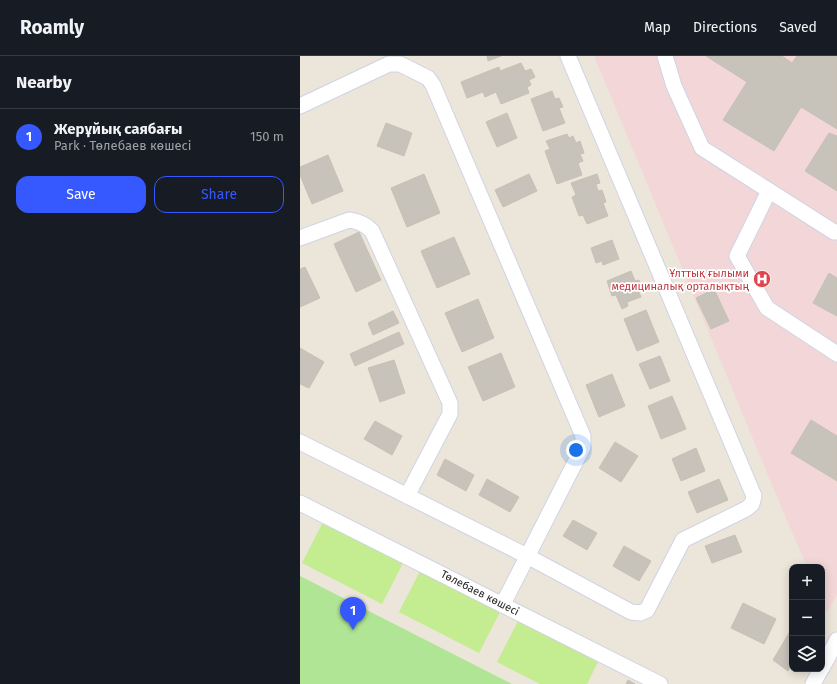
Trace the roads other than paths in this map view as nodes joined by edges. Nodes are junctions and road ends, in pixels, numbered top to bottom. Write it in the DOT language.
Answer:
graph roads {
  1 [pos="568,56"];
  2 [pos="665,56"];
  3 [pos="300,106"];
  4 [pos="769,191"];
  5 [pos="837,232"];
  6 [pos="300,238"];
  7 [pos="837,354"];
  8 [pos="300,442"];
  9 [pos="407,496"];
  10 [pos="300,503"];
  11 [pos="527,556"];
  12 [pos="503,604"];
  13 [pos="837,640"];
  14 [pos="825,662"];
  15 [pos="820,672"];
  16 [pos="660,684"];
  17 [pos="813,684"];
  1 -- 11 [label="street"];
  2 -- 4 [label="street"];
  3 -- 11 [label="street"];
  4 -- 5 [label="street"];
  4 -- 7 [label="street"];
  6 -- 9 [label="street"];
  8 -- 9 [label="street"];
  9 -- 11 [label="street"];
  10 -- 12 [label="street, Төлебаев көшесі"];
  11 -- 12 [label="street"];
  12 -- 16 [label="street, Төлебаев көшесі"];
  13 -- 14 [label="street"];
  15 -- 17 [label="street"];
}
